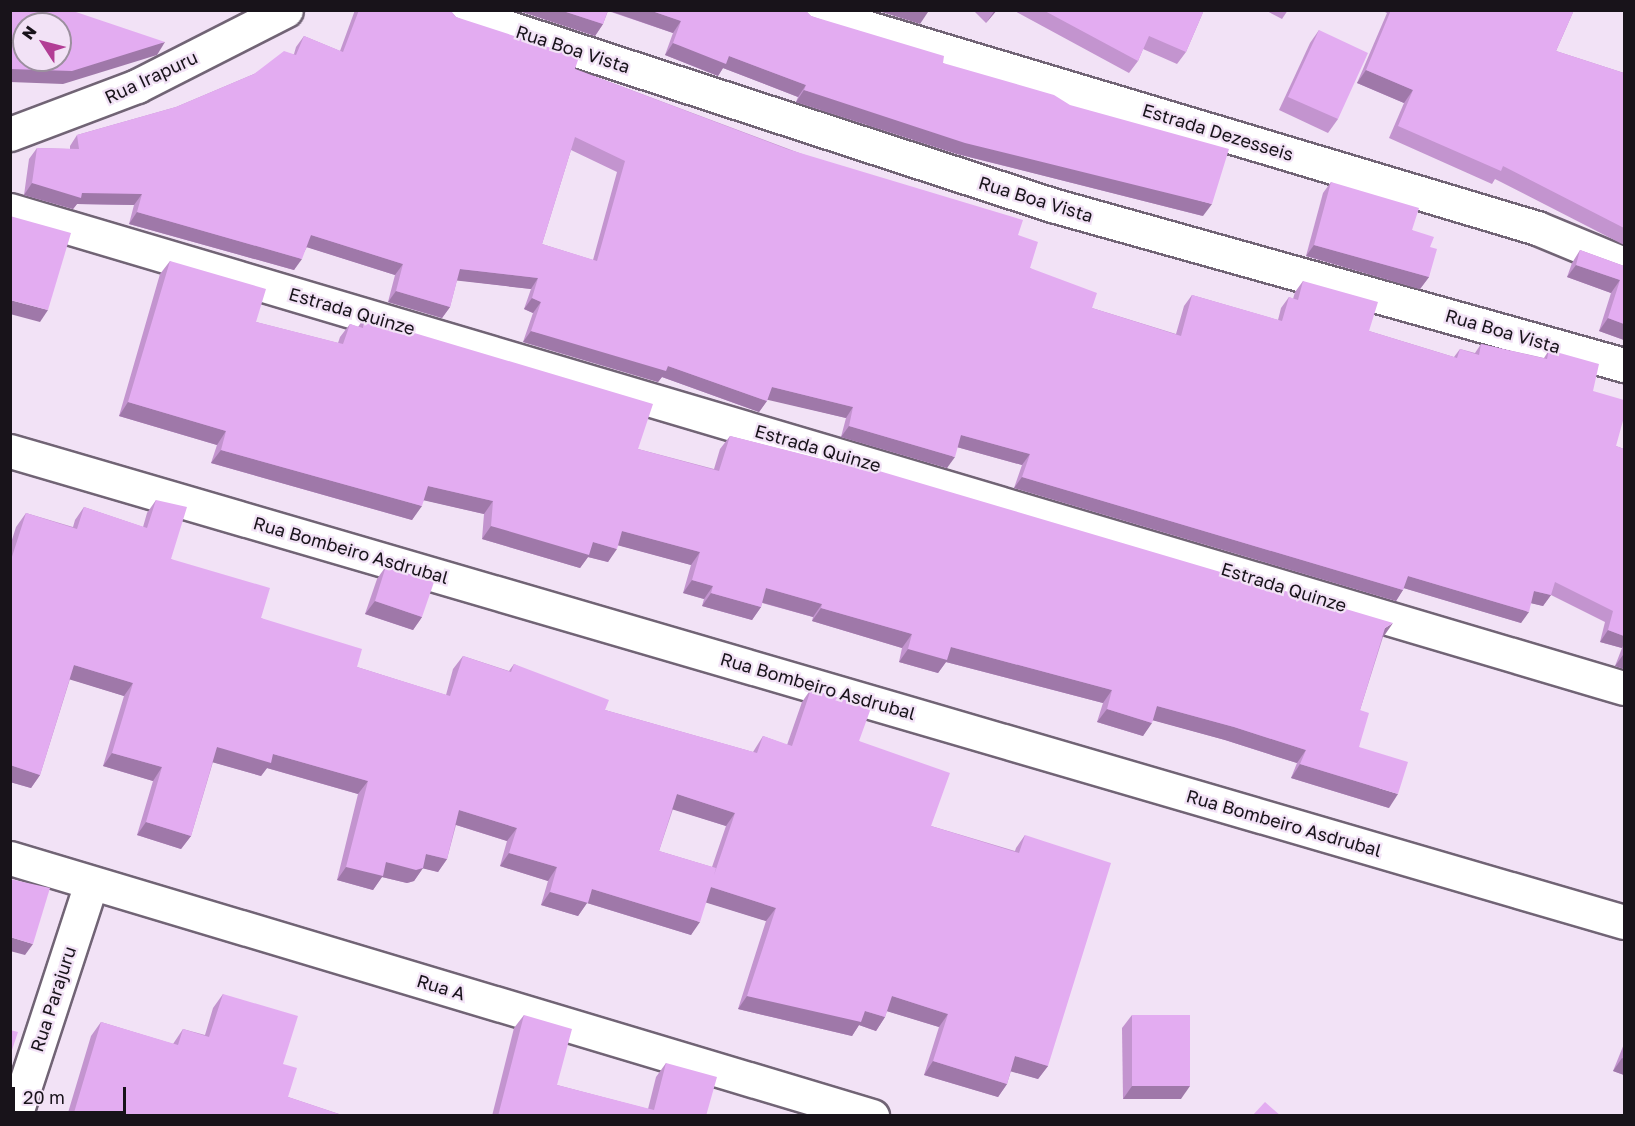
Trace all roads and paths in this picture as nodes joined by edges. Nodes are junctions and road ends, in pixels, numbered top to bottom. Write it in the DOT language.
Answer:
graph roads {
  1 [pos="286,10"];
  2 [pos="454,10"];
  3 [pos="808,10"];
  4 [pos="10,134"];
  5 [pos="10,210"];
  6 [pos="1624,264"];
  7 [pos="1624,365"];
  8 [pos="10,451"];
  9 [pos="1624,688"];
  10 [pos="10,858"];
  11 [pos="91,883"];
  12 [pos="1624,922"];
  13 [pos="15,1116"];
  14 [pos="872,1116"];
  1 -- 4 [label="street, Rua Irapuru"];
  2 -- 7 [label="street, Rua Boa Vista"];
  3 -- 6 [label="street, Estrada Dezesseis"];
  5 -- 9 [label="street, Estrada Quinze"];
  8 -- 12 [label="street, Rua Bombeiro Asdrubal"];
  10 -- 11 [label="street, Rua A"];
  11 -- 13 [label="street, Rua Parajuru"];
  11 -- 14 [label="street, Rua A"];
}
